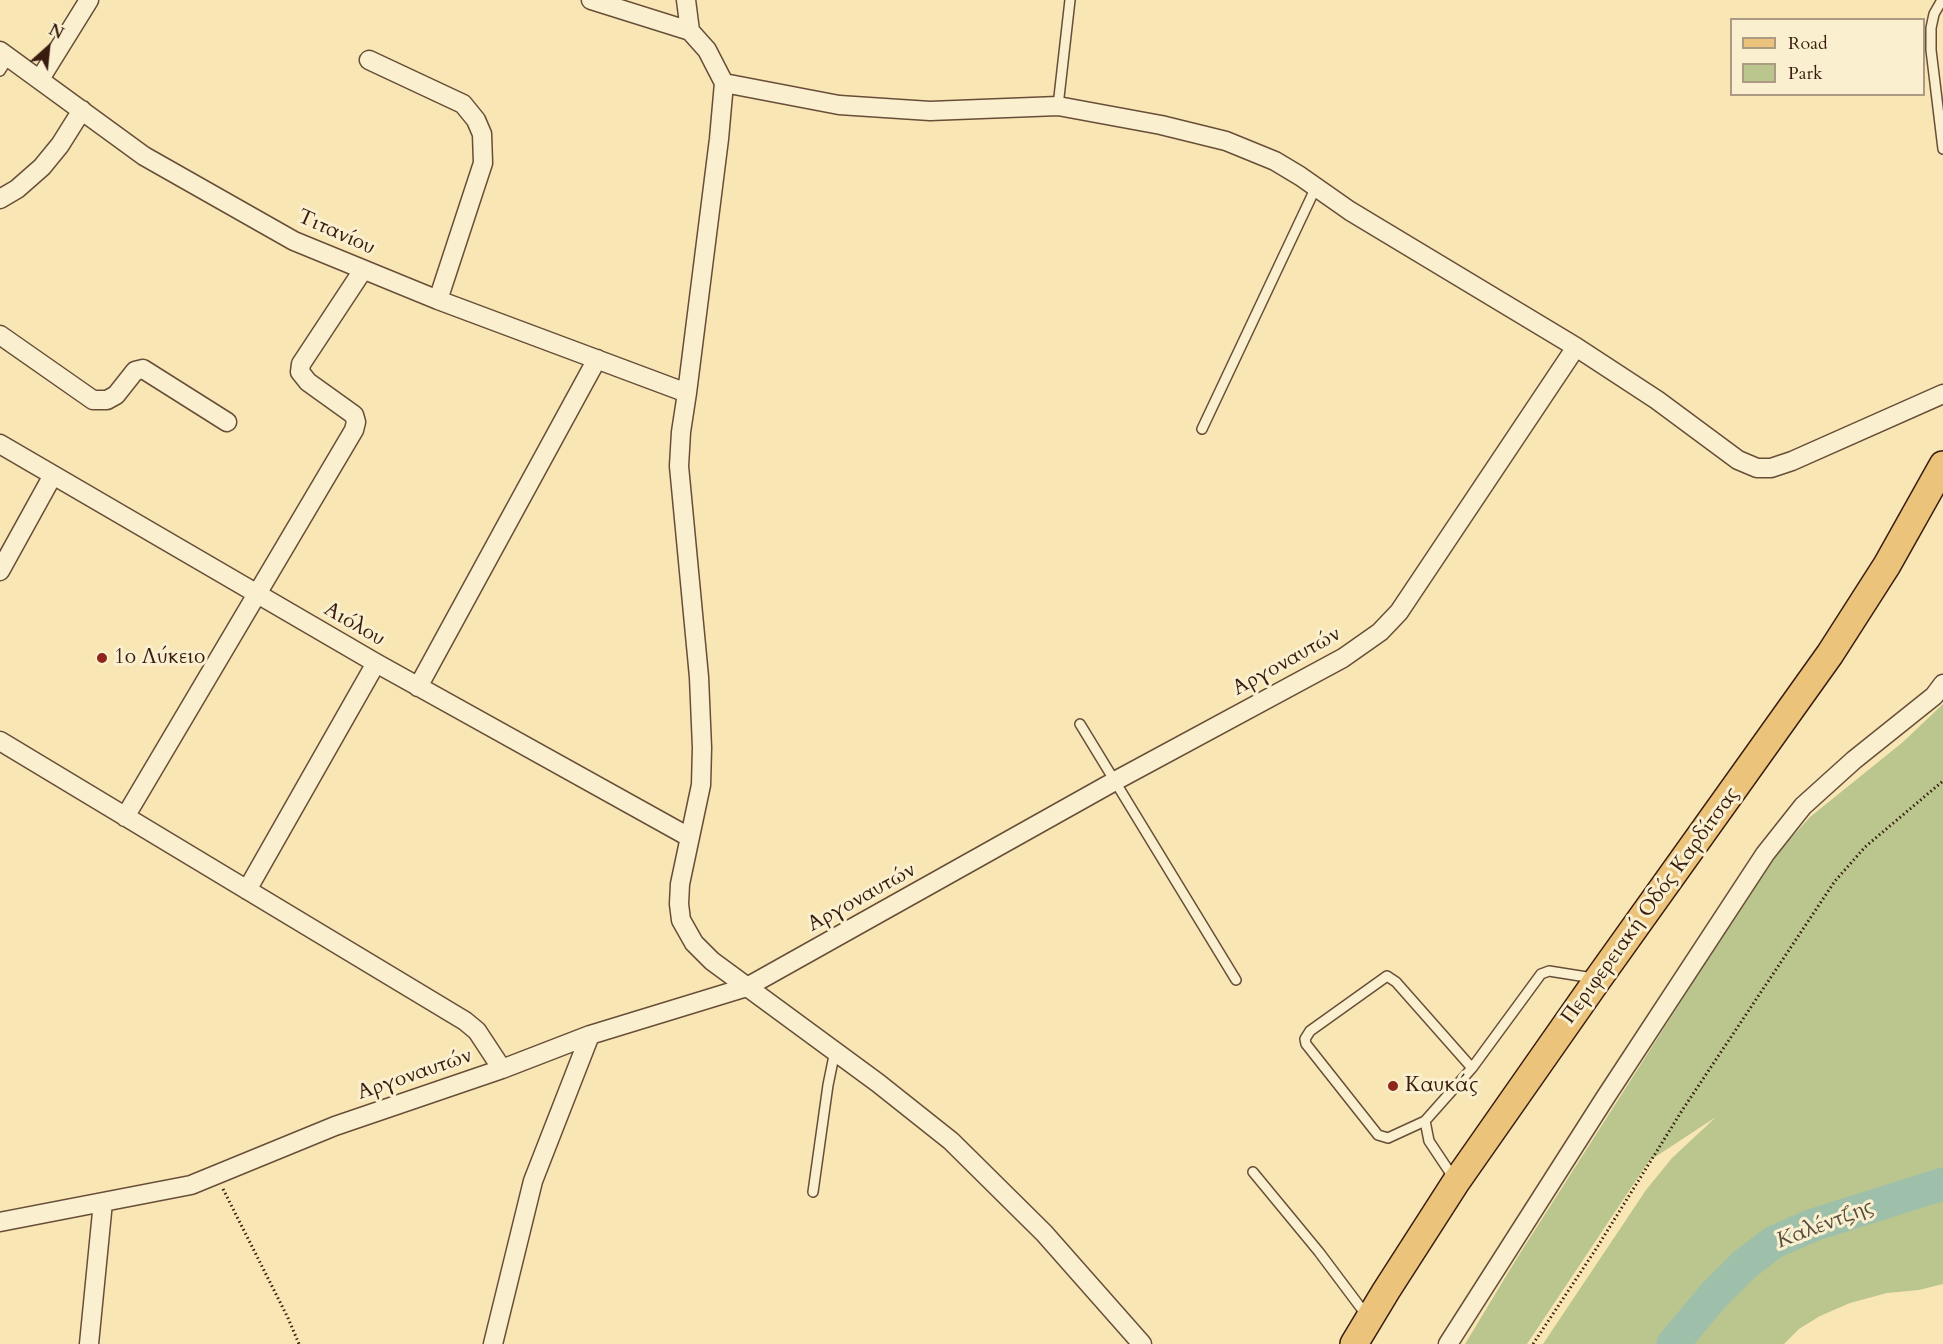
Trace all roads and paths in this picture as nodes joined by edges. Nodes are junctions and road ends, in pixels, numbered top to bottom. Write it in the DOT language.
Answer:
graph roads {
  1 [pos="89,0"];
  2 [pos="591,0"];
  3 [pos="686,0"];
  4 [pos="1070,0"];
  5 [pos="1942,0"];
  6 [pos="690,31"];
  7 [pos="3,60"];
  8 [pos="369,60"];
  9 [pos="40,79"];
  10 [pos="724,83"];
  11 [pos="1058,106"];
  12 [pos="82,110"];
  13 [pos="1943,149"];
  14 [pos="1316,187"];
  15 [pos="0,199"];
  16 [pos="363,270"];
  17 [pos="438,300"];
  18 [pos="0,335"];
  19 [pos="1576,347"];
  20 [pos="597,359"];
  21 [pos="687,393"];
  22 [pos="1943,394"];
  23 [pos="227,422"];
  24 [pos="1202,429"];
  25 [pos="0,444"];
  26 [pos="1943,465"];
  27 [pos="53,475"];
  28 [pos="0,571"];
  29 [pos="256,594"];
  30 [pos="376,663"];
  31 [pos="1943,684"];
  32 [pos="418,687"];
  33 [pos="1080,723"];
  34 [pos="0,741"];
  35 [pos="1115,781"];
  36 [pos="1943,781"];
  37 [pos="125,817"];
  38 [pos="689,837"];
  39 [pos="247,890"];
  40 [pos="1598,979"];
  41 [pos="1236,980"];
  42 [pos="747,987"];
  43 [pos="590,1035"];
  44 [pos="835,1051"];
  45 [pos="1472,1068"];
  46 [pos="502,1069"];
  47 [pos="1425,1121"];
  48 [pos="1253,1172"];
  49 [pos="214,1175"];
  50 [pos="1456,1182"];
  51 [pos="813,1192"];
  52 [pos="103,1202"];
  53 [pos="0,1222"];
  54 [pos="1368,1318"];
  55 [pos="89,1344"];
  56 [pos="299,1344"];
  57 [pos="493,1344"];
  58 [pos="1142,1344"];
  59 [pos="1354,1344"];
  60 [pos="1448,1344"];
  61 [pos="1533,1344"];
  1 -- 9 [label="street"];
  2 -- 6 [label="street"];
  3 -- 6 [label="street"];
  4 -- 11 [label="lane"];
  5 -- 13 [label="lane"];
  6 -- 10 [label="street"];
  7 -- 9 [label="street, Τιτανίου"];
  8 -- 17 [label="street"];
  9 -- 12 [label="street, Τιτανίου"];
  10 -- 11 [label="street"];
  10 -- 21 [label="street"];
  11 -- 14 [label="street"];
  12 -- 15 [label="street"];
  12 -- 16 [label="street, Τιτανίου"];
  14 -- 19 [label="street"];
  14 -- 24 [label="lane"];
  16 -- 17 [label="street, Τιτανίου"];
  16 -- 29 [label="street"];
  17 -- 20 [label="street, Τιτανίου"];
  18 -- 23 [label="street"];
  19 -- 22 [label="street"];
  19 -- 35 [label="street, Αργοναυτών"];
  20 -- 21 [label="street, Τιτανίου"];
  20 -- 32 [label="street"];
  21 -- 38 [label="street"];
  25 -- 27 [label="street, Αιόλου"];
  26 -- 40 [label="main road, Περιφερειακή Οδός Καρδίτσας"];
  27 -- 28 [label="street"];
  27 -- 29 [label="street, Αιόλου"];
  29 -- 30 [label="street, Αιόλου"];
  29 -- 37 [label="street"];
  30 -- 32 [label="street, Αιόλου"];
  30 -- 39 [label="street"];
  31 -- 60 [label="street"];
  32 -- 38 [label="street, Αιόλου"];
  33 -- 35 [label="lane"];
  34 -- 37 [label="street"];
  35 -- 41 [label="lane"];
  35 -- 42 [label="street, Αργοναυτών"];
  36 -- 61 [label="path"];
  37 -- 39 [label="street"];
  38 -- 42 [label="street"];
  39 -- 46 [label="street"];
  40 -- 45 [label="lane"];
  40 -- 50 [label="main road, Περιφερειακή Οδός Καρδίτσας"];
  42 -- 43 [label="street, Αργοναυτών"];
  42 -- 44 [label="street"];
  43 -- 46 [label="street, Αργοναυτών"];
  43 -- 57 [label="street"];
  44 -- 51 [label="lane"];
  44 -- 58 [label="street"];
  45 -- 47 [label="lane"];
  45 -- 47 [label="lane"];
  46 -- 49 [label="street, Αργοναυτών"];
  47 -- 50 [label="lane"];
  48 -- 54 [label="lane"];
  49 -- 52 [label="street, Αργοναυτών"];
  49 -- 56 [label="path"];
  50 -- 54 [label="main road, Περιφερειακή Οδός Καρδίτσας"];
  52 -- 53 [label="street, Αργοναυτών"];
  52 -- 55 [label="street"];
  54 -- 59 [label="main road, Περιφερειακή Οδός Καρδίτσας"];
}
